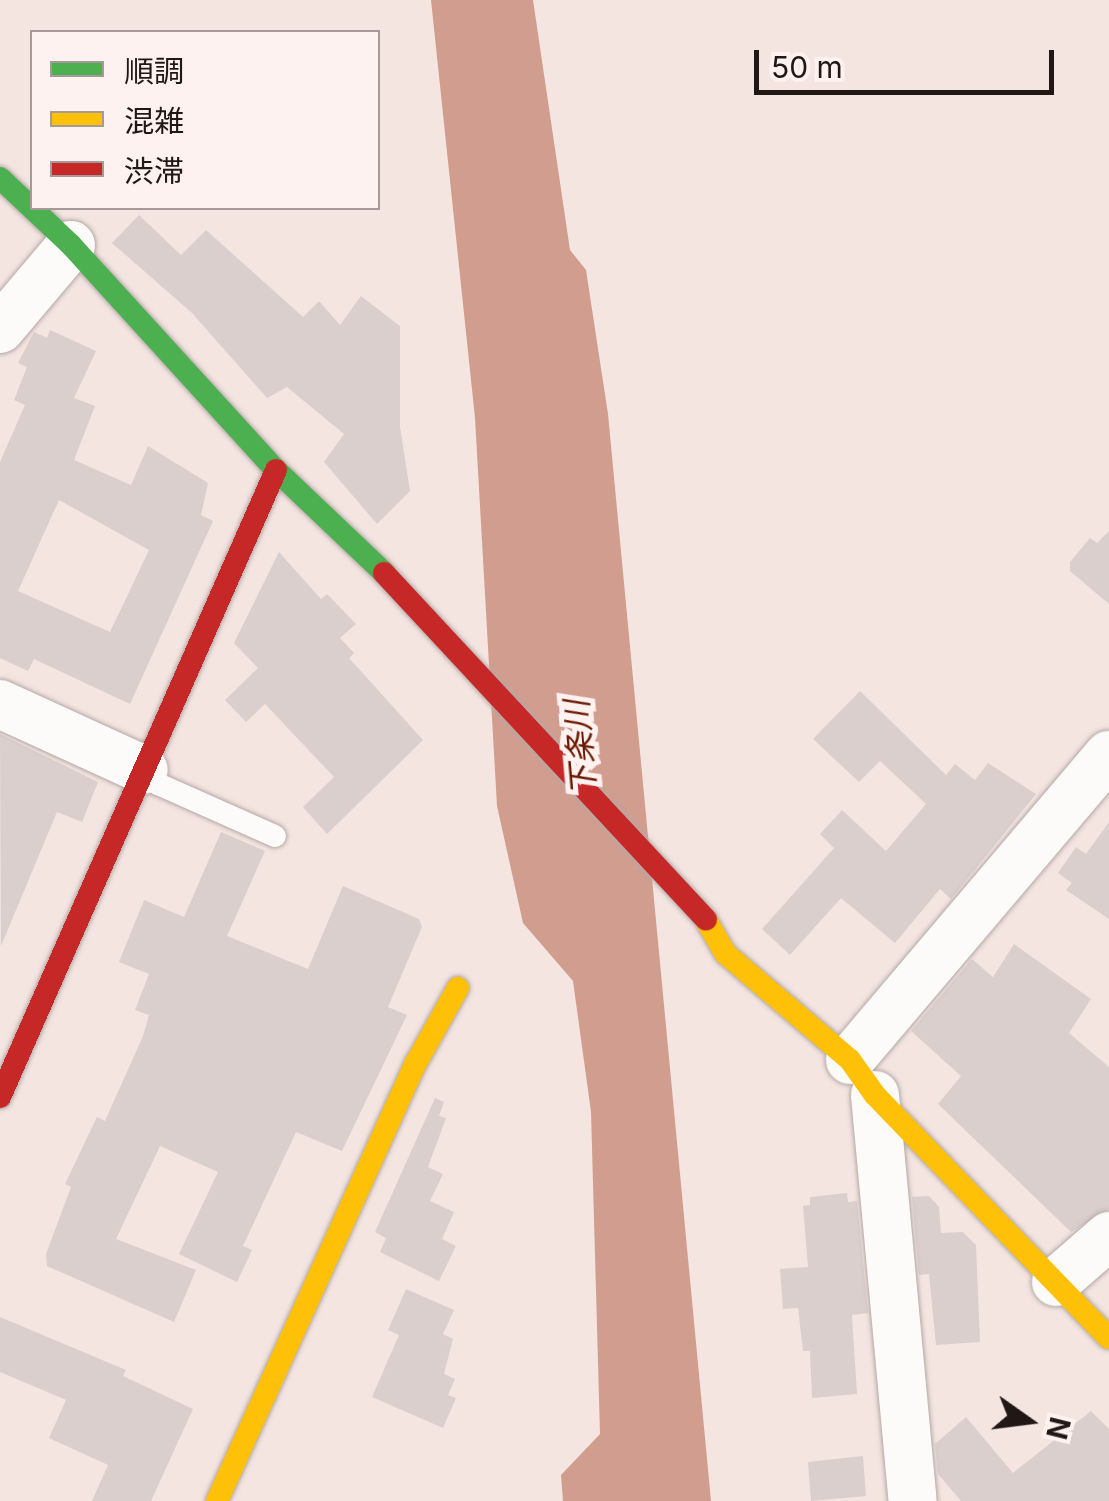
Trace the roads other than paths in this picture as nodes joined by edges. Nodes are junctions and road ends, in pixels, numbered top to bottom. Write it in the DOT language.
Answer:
graph roads {
  1 [pos="0,178"];
  2 [pos="30,207"];
  3 [pos="33,210"];
  4 [pos="71,246"];
  5 [pos="0,329"];
  6 [pos="276,470"];
  7 [pos="0,704"];
  8 [pos="1109,754"];
  9 [pos="144,770"];
  10 [pos="276,836"];
  11 [pos="458,988"];
  12 [pos="862,1077"];
  13 [pos="0,1097"];
  14 [pos="1109,1236"];
  15 [pos="1056,1282"];
  16 [pos="1109,1338"];
  17 [pos="218,1501"];
  18 [pos="913,1501"];
  1 -- 2 [label="street"];
  3 -- 4 [label="street"];
  4 -- 5 [label="street"];
  4 -- 6 [label="street"];
  6 -- 9 [label="street"];
  6 -- 12 [label="street"];
  7 -- 9 [label="street"];
  8 -- 12 [label="street"];
  9 -- 10 [label="lane"];
  9 -- 13 [label="street"];
  11 -- 17 [label="street"];
  12 -- 15 [label="street"];
  12 -- 18 [label="street"];
  14 -- 15 [label="street"];
  15 -- 16 [label="street"];
}
